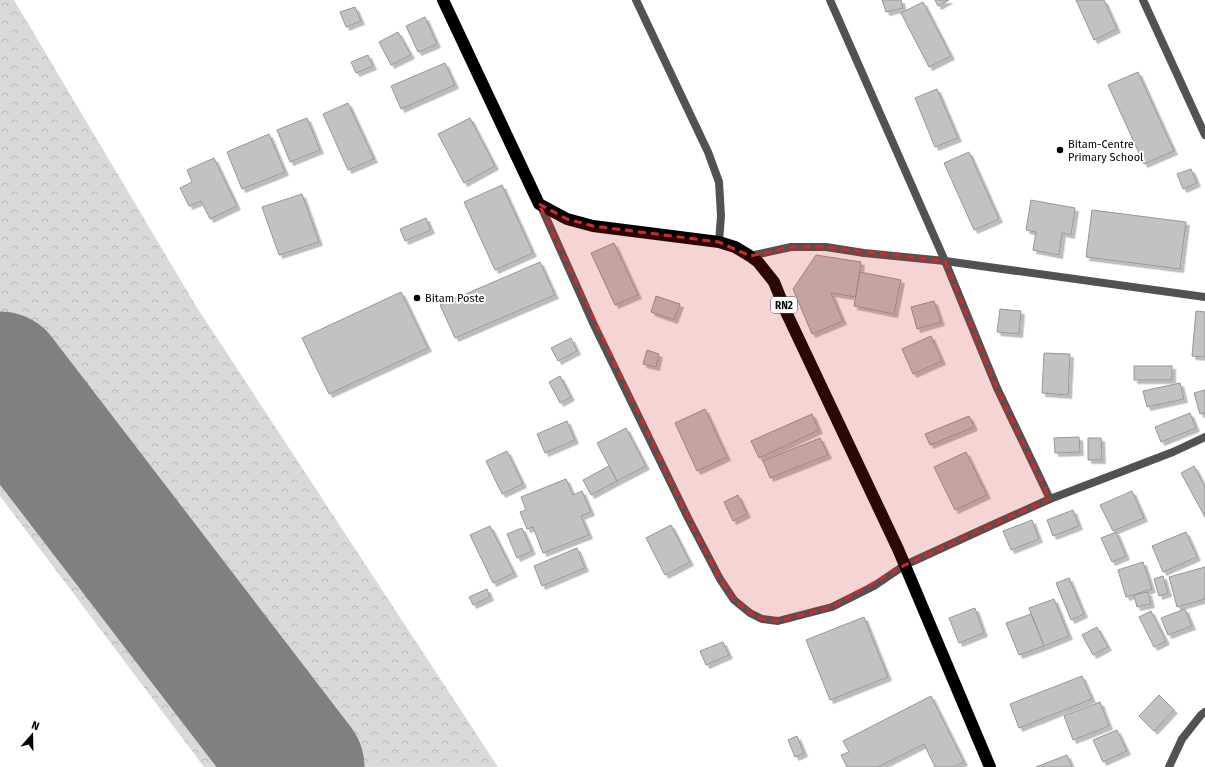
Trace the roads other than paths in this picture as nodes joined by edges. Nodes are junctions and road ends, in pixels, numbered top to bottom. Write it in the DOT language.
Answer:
graph roads {
  1 [pos="443,0"];
  2 [pos="636,0"];
  3 [pos="830,0"];
  4 [pos="1143,0"];
  5 [pos="1205,135"];
  6 [pos="539,204"];
  7 [pos="719,242"];
  8 [pos="750,256"];
  9 [pos="945,262"];
  10 [pos="1205,297"];
  11 [pos="1205,437"];
  12 [pos="1050,499"];
  13 [pos="905,565"];
  14 [pos="1205,712"];
  15 [pos="990,767"];
  16 [pos="1169,767"];
  1 -- 6 [label="highway"];
  2 -- 7 [label="street"];
  3 -- 9 [label="street"];
  4 -- 5 [label="street"];
  6 -- 7 [label="highway, RN2"];
  6 -- 13 [label="street"];
  7 -- 8 [label="highway, RN2"];
  8 -- 9 [label="street"];
  8 -- 13 [label="highway, RN2"];
  9 -- 10 [label="street"];
  9 -- 12 [label="street"];
  11 -- 12 [label="street"];
  12 -- 13 [label="street"];
  13 -- 15 [label="highway, RN2"];
  14 -- 16 [label="street"];
}
